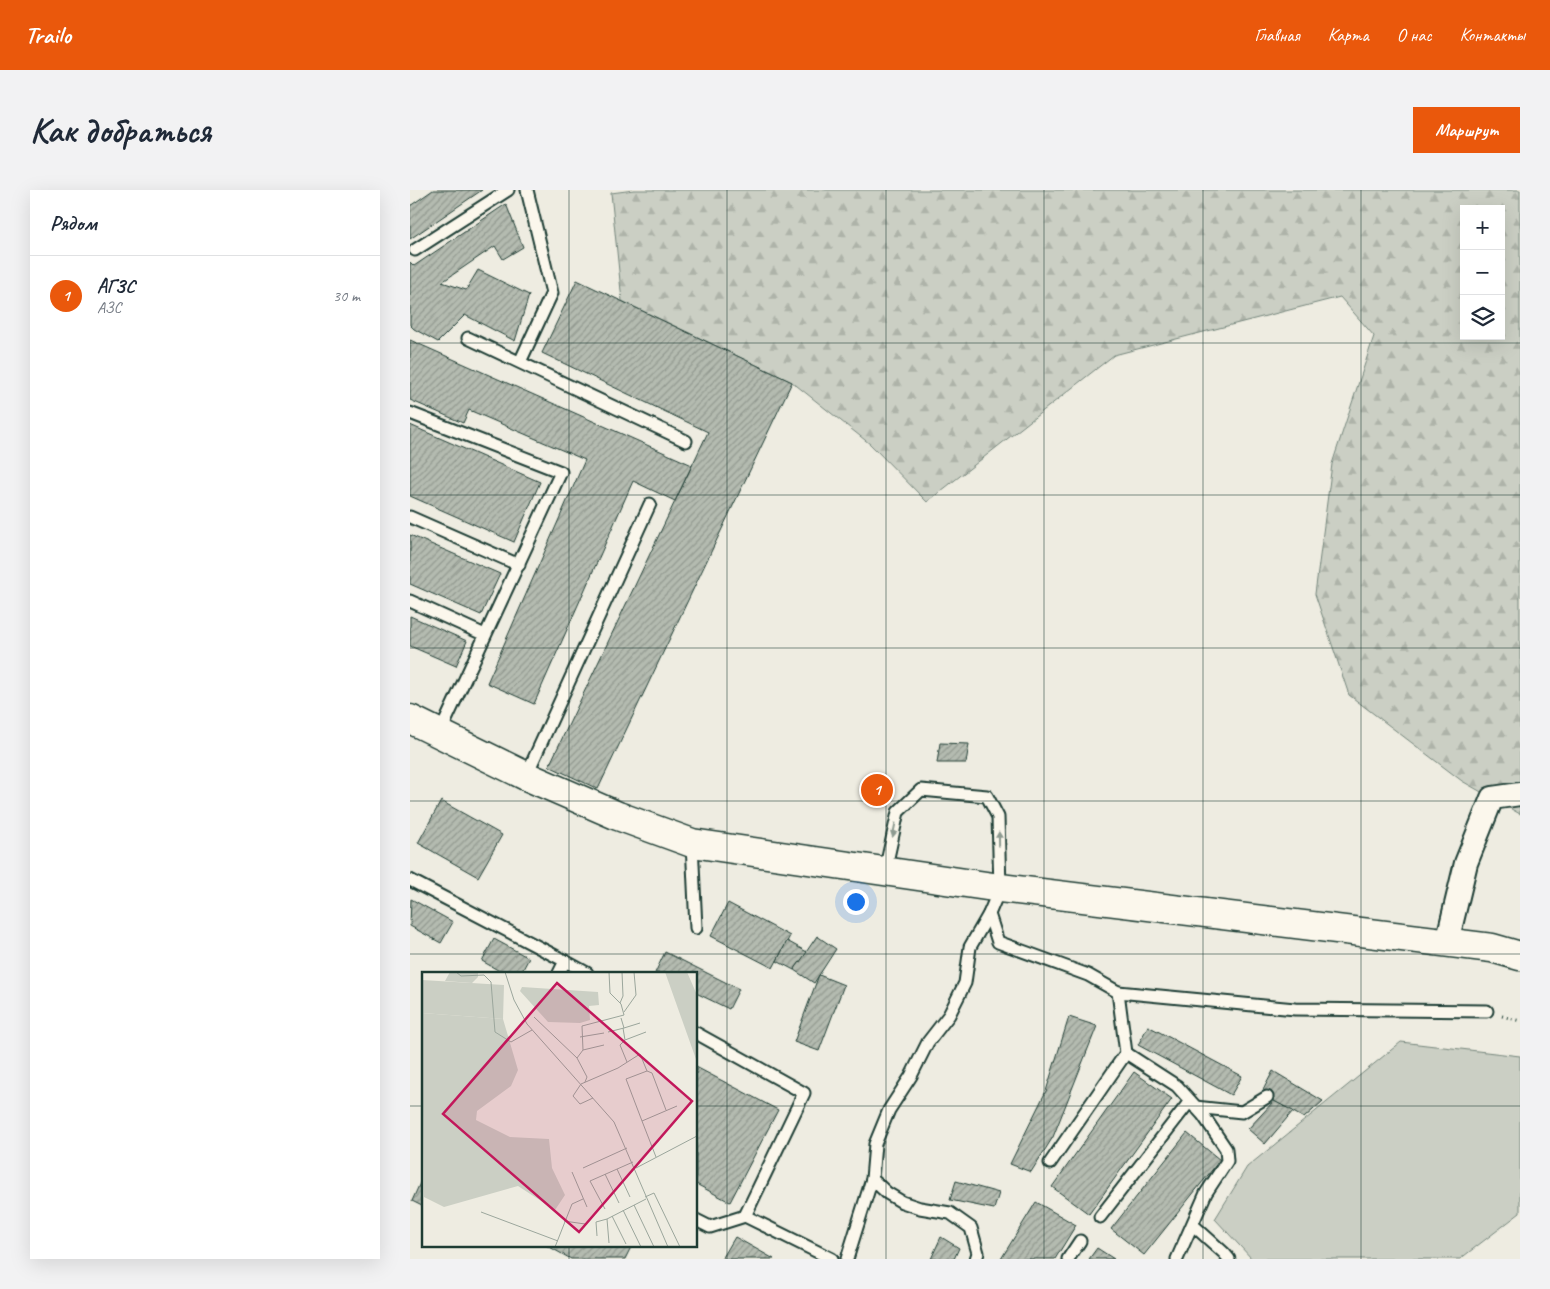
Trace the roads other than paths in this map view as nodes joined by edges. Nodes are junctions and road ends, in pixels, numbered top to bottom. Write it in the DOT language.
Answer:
graph roads {
  1 [pos="508,190"];
  2 [pos="527,190"];
  3 [pos="415,250"];
  4 [pos="468,338"];
  5 [pos="520,362"];
  6 [pos="410,413"];
  7 [pos="686,441"];
  8 [pos="650,504"];
  9 [pos="410,517"];
  10 [pos="519,565"];
  11 [pos="410,600"];
  12 [pos="485,634"];
  13 [pos="410,719"];
  14 [pos="440,733"];
  15 [pos="526,776"];
  16 [pos="1520,794"];
  17 [pos="692,844"];
  18 [pos="885,871"];
  19 [pos="410,880"];
  20 [pos="1000,888"];
  21 [pos="989,914"];
  22 [pos="696,928"];
  23 [pos="1447,942"];
  24 [pos="1520,956"];
  25 [pos="564,961"];
  26 [pos="559,972"];
  27 [pos="584,972"];
  28 [pos="1118,992"];
  29 [pos="1488,1011"];
  30 [pos="698,1034"];
  31 [pos="1126,1052"];
  32 [pos="1267,1097"];
  33 [pos="1193,1104"];
  34 [pos="1050,1163"];
  35 [pos="872,1179"];
  36 [pos="745,1216"];
  37 [pos="1100,1217"];
  38 [pos="698,1221"];
  39 [pos="1193,1225"];
  40 [pos="1080,1241"];
  41 [pos="832,1259"];
  42 [pos="847,1259"];
  43 [pos="976,1259"];
  44 [pos="1068,1259"];
  45 [pos="1177,1259"];
  46 [pos="1228,1259"];
  1 -- 3 [label="lane"];
  2 -- 5 [label="lane"];
  4 -- 5 [label="lane"];
  5 -- 7 [label="lane"];
  6 -- 10 [label="lane"];
  8 -- 15 [label="lane"];
  9 -- 10 [label="lane"];
  10 -- 12 [label="lane"];
  11 -- 12 [label="lane"];
  12 -- 14 [label="lane"];
  13 -- 14 [label="street"];
  14 -- 15 [label="street"];
  15 -- 17 [label="street"];
  16 -- 23 [label="street"];
  17 -- 18 [label="street"];
  17 -- 22 [label="lane"];
  18 -- 20 [label="street"];
  20 -- 18 [label="lane, one-way"];
  19 -- 25 [label="lane"];
  20 -- 21 [label="lane"];
  20 -- 23 [label="street"];
  21 -- 28 [label="lane"];
  21 -- 35 [label="lane"];
  23 -- 24 [label="street"];
  25 -- 26 [label="lane"];
  25 -- 27 [label="lane"];
  28 -- 29 [label="lane"];
  28 -- 31 [label="lane"];
  30 -- 36 [label="lane"];
  31 -- 33 [label="lane"];
  31 -- 34 [label="lane"];
  32 -- 33 [label="lane"];
  33 -- 37 [label="lane"];
  33 -- 39 [label="lane"];
  35 -- 42 [label="lane"];
  35 -- 43 [label="lane"];
  36 -- 38 [label="lane"];
  36 -- 41 [label="lane"];
  39 -- 45 [label="lane"];
  39 -- 46 [label="lane"];
  40 -- 44 [label="lane"];
}
